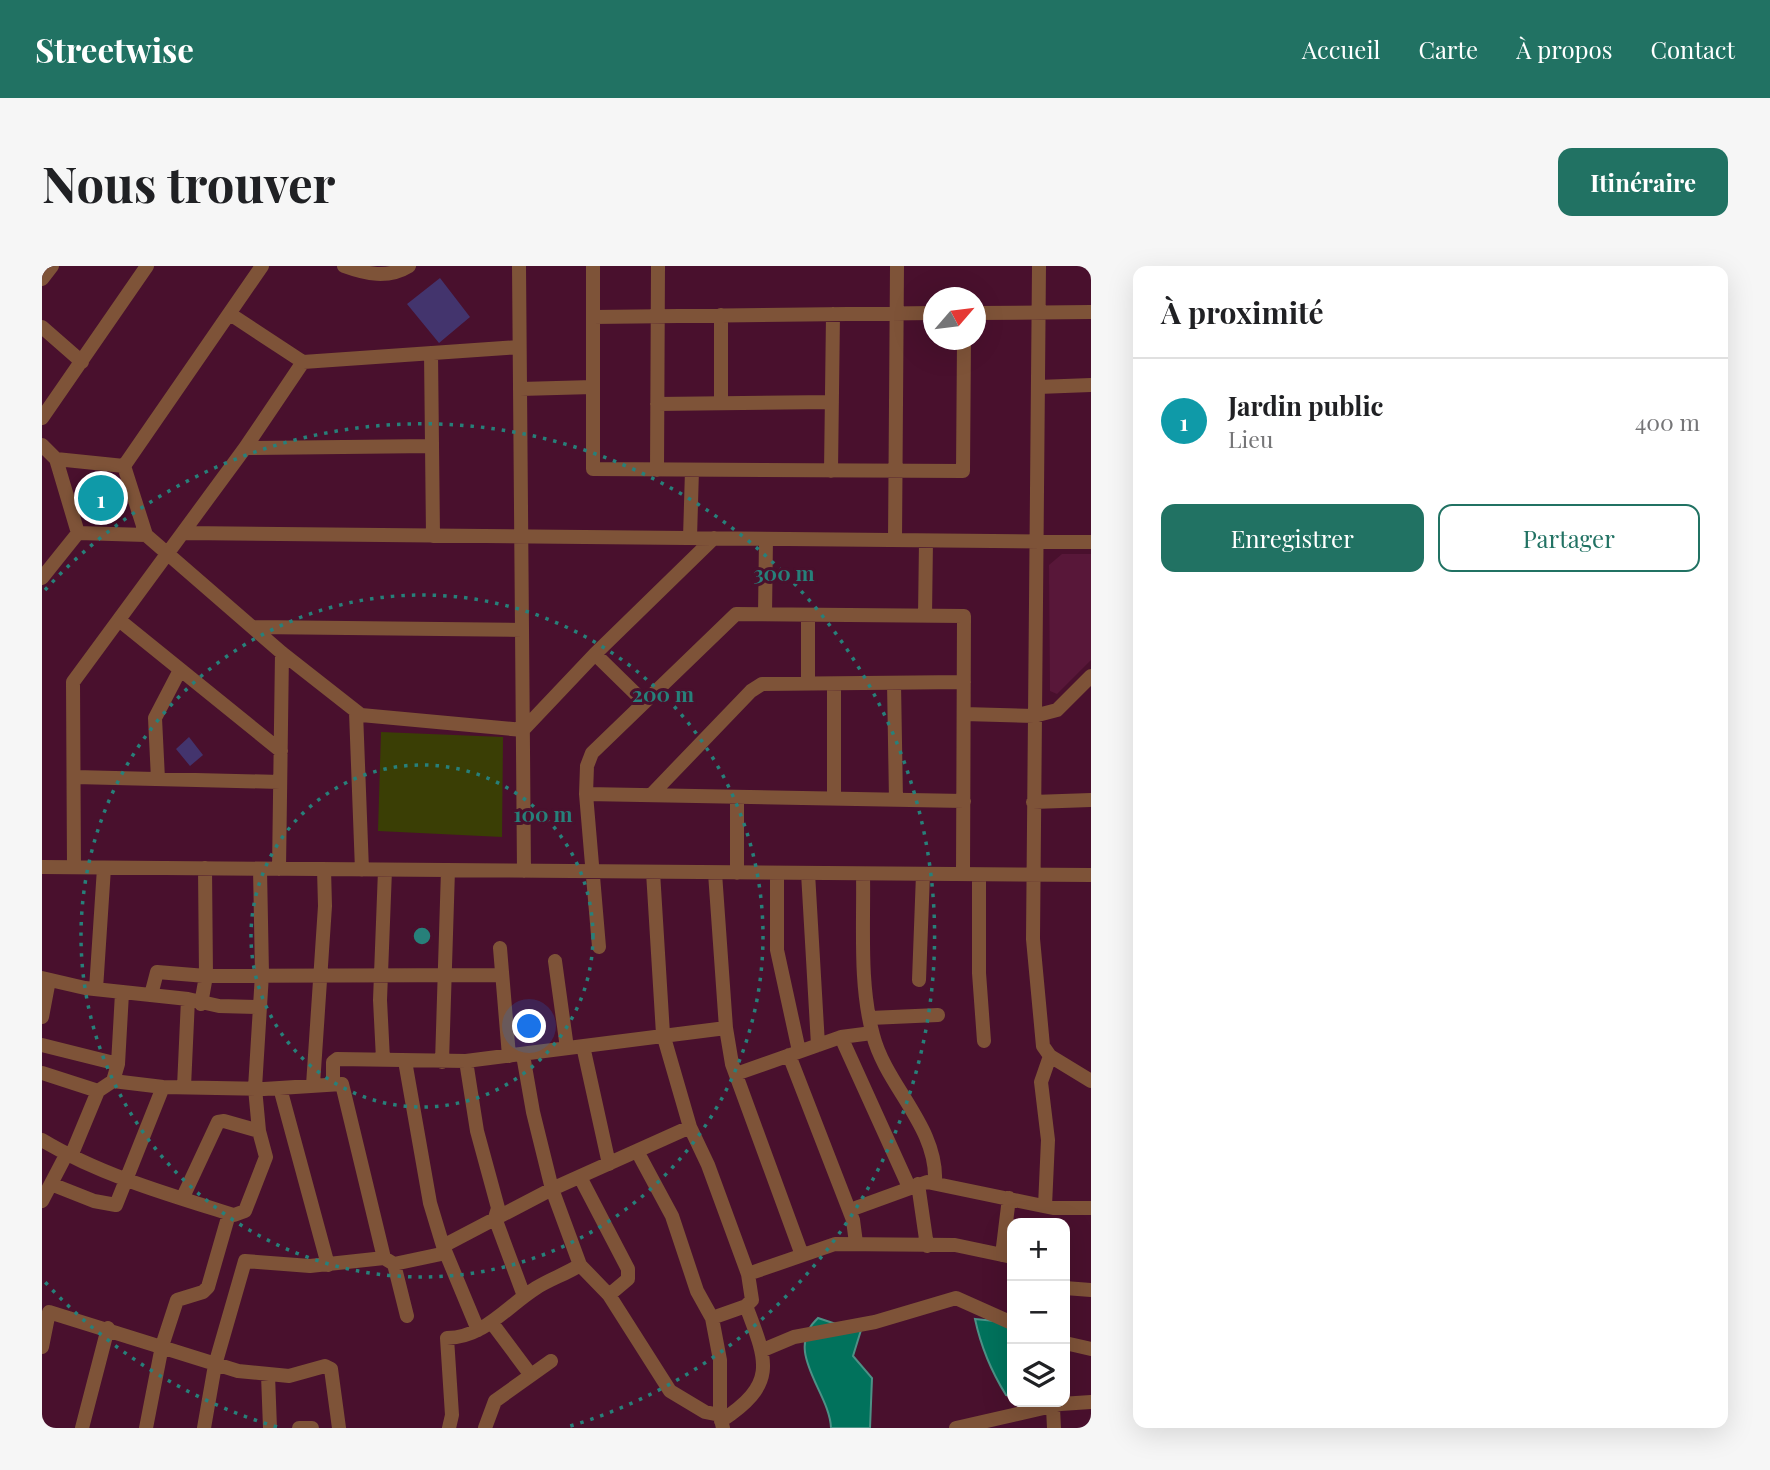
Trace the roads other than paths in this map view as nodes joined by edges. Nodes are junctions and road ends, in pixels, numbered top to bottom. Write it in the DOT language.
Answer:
graph roads {
  1 [pos="52,266"];
  2 [pos="147,266"];
  3 [pos="262,266"];
  4 [pos="344,266"];
  5 [pos="409,266"];
  6 [pos="519,266"];
  7 [pos="593,266"];
  8 [pos="658,266"];
  9 [pos="897,266"];
  10 [pos="1039,266"];
  11 [pos="42,279"];
  12 [pos="1038,312"];
  13 [pos="1091,312"];
  14 [pos="923,313"];
  15 [pos="986,313"];
  16 [pos="230,314"];
  17 [pos="833,314"];
  18 [pos="896,314"];
  19 [pos="721,315"];
  20 [pos="658,316"];
  21 [pos="593,317"];
  22 [pos="42,327"];
  23 [pos="519,347"];
  24 [pos="964,350"];
  25 [pos="431,353"];
  26 [pos="82,362"];
  27 [pos="303,362"];
  28 [pos="1091,385"];
  29 [pos="593,387"];
  30 [pos="1038,387"];
  31 [pos="520,389"];
  32 [pos="832,402"];
  33 [pos="721,403"];
  34 [pos="657,404"];
  35 [pos="42,418"];
  36 [pos="42,445"];
  37 [pos="432,446"];
  38 [pos="245,448"];
  39 [pos="56,459"];
  40 [pos="124,466"];
  41 [pos="657,470"];
  42 [pos="692,470"];
  43 [pos="831,471"];
  44 [pos="895,471"];
  45 [pos="78,533"];
  46 [pos="184,533"];
  47 [pos="146,535"];
  48 [pos="433,536"];
  49 [pos="521,537"];
  50 [pos="690,538"];
  51 [pos="714,538"];
  52 [pos="766,539"];
  53 [pos="895,540"];
  54 [pos="926,541"];
  55 [pos="1037,541"];
  56 [pos="1091,542"];
  57 [pos="169,553"];
  58 [pos="42,578"];
  59 [pos="765,614"];
  60 [pos="808,615"];
  61 [pos="925,616"];
  62 [pos="119,620"];
  63 [pos="254,627"];
  64 [pos="522,631"];
  65 [pos="282,653"];
  66 [pos="595,654"];
  67 [pos="180,670"];
  68 [pos="1091,676"];
  69 [pos="964,682"];
  70 [pos="894,683"];
  71 [pos="808,684"];
  72 [pos="834,684"];
  73 [pos="643,701"];
  74 [pos="356,712"];
  75 [pos="964,714"];
  76 [pos="1034,716"];
  77 [pos="523,730"];
  78 [pos="281,751"];
  79 [pos="75,777"];
  80 [pos="158,779"];
  81 [pos="280,782"];
  82 [pos="586,794"];
  83 [pos="651,795"];
  84 [pos="737,797"];
  85 [pos="834,799"];
  86 [pos="895,800"];
  87 [pos="1091,800"];
  88 [pos="964,801"];
  89 [pos="1033,802"];
  90 [pos="42,867"];
  91 [pos="74,867"];
  92 [pos="104,868"];
  93 [pos="205,869"];
  94 [pos="260,869"];
  95 [pos="279,869"];
  96 [pos="324,869"];
  97 [pos="362,870"];
  98 [pos="385,870"];
  99 [pos="448,870"];
  100 [pos="524,871"];
  101 [pos="594,872"];
  102 [pos="653,872"];
  103 [pos="715,873"];
  104 [pos="737,873"];
  105 [pos="777,873"];
  106 [pos="808,873"];
  107 [pos="863,874"];
  108 [pos="923,874"];
  109 [pos="963,874"];
  110 [pos="979,875"];
  111 [pos="1032,875"];
  112 [pos="1091,876"];
  113 [pos="599,947"];
  114 [pos="500,948"];
  115 [pos="555,961"];
  116 [pos="262,974"];
  117 [pos="381,974"];
  118 [pos="444,975"];
  119 [pos="501,975"];
  120 [pos="206,976"];
  121 [pos="321,976"];
  122 [pos="46,979"];
  123 [pos="919,980"];
  124 [pos="96,989"];
  125 [pos="122,993"];
  126 [pos="152,995"];
  127 [pos="194,1002"];
  128 [pos="260,1007"];
  129 [pos="938,1015"];
  130 [pos="42,1017"];
  131 [pos="870,1018"];
  132 [pos="726,1028"];
  133 [pos="872,1033"];
  134 [pos="663,1034"];
  135 [pos="841,1037"];
  136 [pos="984,1041"];
  137 [pos="42,1045"];
  138 [pos="818,1045"];
  139 [pos="583,1046"];
  140 [pos="567,1048"];
  141 [pos="794,1053"];
  142 [pos="516,1055"];
  143 [pos="1051,1056"];
  144 [pos="383,1059"];
  145 [pos="405,1060"];
  146 [pos="466,1061"];
  147 [pos="442,1062"];
  148 [pos="118,1064"];
  149 [pos="736,1074"];
  150 [pos="43,1077"];
  151 [pos="113,1081"];
  152 [pos="1091,1081"];
  153 [pos="333,1082"];
  154 [pos="313,1085"];
  155 [pos="163,1087"];
  156 [pos="184,1087"];
  157 [pos="255,1088"];
  158 [pos="280,1088"];
  159 [pos="98,1091"];
  160 [pos="690,1127"];
  161 [pos="258,1131"];
  162 [pos="42,1140"];
  163 [pos="637,1151"];
  164 [pos="68,1155"];
  165 [pos="609,1164"];
  166 [pos="580,1177"];
  167 [pos="128,1179"];
  168 [pos="935,1182"];
  169 [pos="51,1184"];
  170 [pos="914,1185"];
  171 [pos="552,1189"];
  172 [pos="183,1197"];
  173 [pos="1009,1198"];
  174 [pos="42,1201"];
  175 [pos="1049,1207"];
  176 [pos="1091,1208"];
  177 [pos="850,1210"];
  178 [pos="229,1214"];
  179 [pos="495,1218"];
  180 [pos="1008,1218"];
  181 [pos="1050,1218"];
  182 [pos="856,1243"];
  183 [pos="927,1246"];
  184 [pos="445,1250"];
  185 [pos="802,1255"];
  186 [pos="1007,1256"];
  187 [pos="389,1261"];
  188 [pos="216,1263"];
  189 [pos="328,1265"];
  190 [pos="580,1265"];
  191 [pos="242,1270"];
  192 [pos="748,1274"];
  193 [pos="1070,1288"];
  194 [pos="1091,1290"];
  195 [pos="608,1295"];
  196 [pos="524,1296"];
  197 [pos="747,1306"];
  198 [pos="407,1317"];
  199 [pos="712,1318"];
  200 [pos="1007,1321"];
  201 [pos="492,1323"];
  202 [pos="108,1328"];
  203 [pos="478,1330"];
  204 [pos="43,1341"];
  205 [pos="1069,1344"];
  206 [pos="162,1346"];
  207 [pos="1091,1349"];
  208 [pos="763,1350"];
  209 [pos="551,1361"];
  210 [pos="215,1365"];
  211 [pos="530,1374"];
  212 [pos="268,1375"];
  213 [pos="1091,1402"];
  214 [pos="1053,1408"];
  215 [pos="721,1421"];
  216 [pos="82,1428"];
  217 [pos="146,1428"];
  218 [pos="204,1428"];
  219 [pos="270,1428"];
  220 [pos="299,1428"];
  221 [pos="312,1428"];
  222 [pos="339,1428"];
  223 [pos="449,1428"];
  224 [pos="485,1428"];
  225 [pos="956,1428"];
  226 [pos="1054,1428"];
  1 -- 11 [label="street"];
  2 -- 26 [label="street"];
  3 -- 16 [label="street"];
  4 -- 5 [label="street"];
  6 -- 23 [label="street"];
  7 -- 21 [label="street"];
  8 -- 20 [label="street"];
  9 -- 18 [label="street"];
  10 -- 12 [label="street"];
  12 -- 13 [label="street"];
  12 -- 15 [label="street"];
  12 -- 30 [label="street"];
  14 -- 18 [label="street"];
  16 -- 27 [label="street"];
  16 -- 40 [label="street"];
  17 -- 18 [label="street"];
  17 -- 19 [label="street"];
  17 -- 32 [label="street"];
  18 -- 44 [label="street"];
  19 -- 20 [label="street"];
  19 -- 33 [label="street"];
  20 -- 21 [label="street"];
  20 -- 34 [label="street"];
  21 -- 29 [label="street"];
  22 -- 26 [label="street"];
  23 -- 25 [label="street"];
  23 -- 31 [label="street"];
  24 -- 44 [label="street"];
  25 -- 27 [label="street"];
  25 -- 37 [label="street"];
  26 -- 35 [label="street"];
  27 -- 38 [label="street"];
  28 -- 30 [label="street"];
  29 -- 31 [label="street"];
  29 -- 41 [label="street"];
  30 -- 55 [label="street"];
  31 -- 49 [label="street"];
  32 -- 33 [label="street"];
  32 -- 43 [label="street"];
  33 -- 34 [label="street"];
  34 -- 41 [label="street"];
  36 -- 39 [label="street"];
  37 -- 38 [label="street"];
  37 -- 48 [label="street"];
  38 -- 46 [label="street"];
  39 -- 40 [label="street"];
  39 -- 45 [label="street"];
  40 -- 47 [label="street"];
  41 -- 42 [label="street"];
  42 -- 43 [label="street"];
  42 -- 50 [label="street"];
  43 -- 44 [label="street"];
  44 -- 53 [label="street"];
  45 -- 47 [label="street"];
  45 -- 58 [label="street"];
  46 -- 48 [label="street"];
  46 -- 57 [label="street"];
  47 -- 57 [label="street"];
  48 -- 49 [label="street"];
  49 -- 50 [label="street"];
  49 -- 64 [label="street"];
  50 -- 51 [label="street"];
  51 -- 52 [label="street"];
  51 -- 66 [label="street"];
  52 -- 53 [label="street"];
  52 -- 59 [label="street"];
  53 -- 54 [label="street"];
  54 -- 55 [label="street"];
  54 -- 61 [label="street"];
  55 -- 56 [label="street"];
  55 -- 76 [label="street"];
  57 -- 62 [label="street"];
  57 -- 63 [label="street"];
  59 -- 60 [label="street"];
  59 -- 73 [label="street"];
  60 -- 61 [label="street"];
  60 -- 71 [label="street"];
  61 -- 69 [label="street"];
  62 -- 67 [label="street"];
  62 -- 79 [label="street"];
  63 -- 64 [label="street"];
  63 -- 65 [label="street"];
  64 -- 77 [label="street"];
  65 -- 74 [label="street"];
  65 -- 78 [label="street"];
  66 -- 73 [label="street"];
  66 -- 77 [label="street"];
  67 -- 78 [label="street"];
  67 -- 80 [label="street"];
  68 -- 76 [label="street"];
  69 -- 70 [label="street"];
  69 -- 75 [label="street"];
  70 -- 72 [label="street"];
  70 -- 86 [label="street"];
  71 -- 72 [label="street"];
  71 -- 83 [label="street"];
  72 -- 85 [label="street"];
  73 -- 82 [label="street"];
  74 -- 77 [label="street"];
  74 -- 97 [label="street"];
  75 -- 76 [label="street"];
  75 -- 88 [label="street"];
  76 -- 89 [label="street"];
  77 -- 100 [label="street"];
  78 -- 81 [label="street"];
  79 -- 80 [label="street"];
  79 -- 91 [label="street"];
  80 -- 81 [label="street"];
  81 -- 95 [label="street"];
  82 -- 83 [label="street"];
  82 -- 101 [label="street"];
  83 -- 84 [label="street"];
  84 -- 85 [label="street"];
  84 -- 104 [label="street"];
  85 -- 86 [label="street"];
  86 -- 88 [label="street"];
  87 -- 89 [label="street"];
  88 -- 109 [label="street"];
  89 -- 111 [label="street"];
  90 -- 91 [label="street"];
  91 -- 92 [label="street"];
  92 -- 93 [label="street"];
  92 -- 124 [label="street"];
  93 -- 94 [label="street"];
  93 -- 120 [label="street"];
  94 -- 95 [label="street"];
  94 -- 116 [label="street"];
  95 -- 96 [label="street"];
  96 -- 97 [label="street"];
  96 -- 121 [label="street"];
  97 -- 98 [label="street"];
  98 -- 99 [label="street"];
  98 -- 117 [label="street"];
  99 -- 100 [label="street"];
  99 -- 118 [label="street"];
  100 -- 101 [label="street"];
  101 -- 102 [label="street"];
  101 -- 113 [label="street"];
  102 -- 103 [label="street"];
  102 -- 134 [label="street"];
  103 -- 104 [label="street"];
  103 -- 132 [label="street"];
  104 -- 105 [label="street"];
  105 -- 106 [label="street"];
  105 -- 141 [label="street"];
  106 -- 107 [label="street"];
  106 -- 138 [label="street"];
  107 -- 108 [label="street"];
  107 -- 131 [label="street"];
  108 -- 109 [label="street"];
  108 -- 123 [label="street"];
  109 -- 110 [label="street"];
  110 -- 111 [label="street"];
  110 -- 136 [label="street"];
  111 -- 112 [label="street"];
  111 -- 143 [label="street"];
  114 -- 119 [label="street"];
  115 -- 140 [label="street"];
  116 -- 120 [label="street"];
  116 -- 121 [label="street"];
  116 -- 128 [label="street"];
  117 -- 118 [label="street"];
  117 -- 121 [label="street"];
  117 -- 144 [label="street"];
  118 -- 119 [label="street"];
  118 -- 147 [label="street"];
  119 -- 142 [label="street"];
  120 -- 126 [label="street"];
  120 -- 127 [label="street"];
  121 -- 154 [label="street"];
  122 -- 124 [label="street"];
  122 -- 130 [label="street"];
  124 -- 125 [label="street"];
  125 -- 126 [label="street"];
  125 -- 148 [label="street"];
  126 -- 127 [label="street"];
  127 -- 128 [label="street"];
  127 -- 156 [label="street"];
  128 -- 157 [label="street"];
  129 -- 131 [label="street"];
  131 -- 133 [label="street"];
  132 -- 134 [label="street"];
  132 -- 149 [label="street"];
  133 -- 135 [label="street"];
  133 -- 168 [label="street"];
  134 -- 139 [label="street"];
  134 -- 160 [label="street"];
  135 -- 138 [label="street"];
  135 -- 170 [label="street"];
  137 -- 148 [label="street"];
  138 -- 141 [label="street"];
  139 -- 140 [label="street"];
  139 -- 165 [label="street"];
  140 -- 142 [label="street"];
  141 -- 149 [label="street"];
  141 -- 177 [label="street"];
  142 -- 146 [label="street"];
  142 -- 171 [label="street"];
  143 -- 152 [label="street"];
  143 -- 175 [label="street"];
  144 -- 145 [label="street"];
  144 -- 153 [label="street"];
  145 -- 147 [label="street"];
  145 -- 184 [label="street"];
  146 -- 147 [label="street"];
  146 -- 179 [label="street"];
  148 -- 151 [label="street"];
  149 -- 185 [label="street"];
  150 -- 159 [label="street"];
  151 -- 155 [label="street"];
  151 -- 159 [label="street"];
  153 -- 154 [label="street"];
  153 -- 187 [label="street"];
  154 -- 158 [label="street"];
  155 -- 156 [label="street"];
  155 -- 167 [label="street"];
  156 -- 157 [label="street"];
  157 -- 158 [label="street"];
  157 -- 161 [label="street"];
  158 -- 189 [label="street"];
  159 -- 164 [label="street"];
  160 -- 163 [label="street"];
  160 -- 192 [label="street"];
  161 -- 172 [label="street"];
  161 -- 178 [label="street"];
  162 -- 164 [label="street"];
  163 -- 165 [label="street"];
  163 -- 199 [label="street"];
  164 -- 167 [label="street"];
  164 -- 169 [label="street"];
  165 -- 166 [label="street"];
  166 -- 171 [label="street"];
  166 -- 195 [label="street"];
  167 -- 169 [label="street"];
  167 -- 172 [label="street"];
  168 -- 170 [label="street"];
  168 -- 173 [label="street"];
  169 -- 174 [label="street"];
  170 -- 177 [label="street"];
  170 -- 183 [label="street"];
  171 -- 179 [label="street"];
  171 -- 190 [label="street"];
  172 -- 178 [label="street"];
  173 -- 175 [label="street"];
  173 -- 180 [label="street"];
  175 -- 176 [label="street"];
  175 -- 181 [label="street"];
  177 -- 182 [label="street"];
  178 -- 188 [label="street"];
  179 -- 184 [label="street"];
  179 -- 196 [label="street"];
  182 -- 183 [label="street"];
  182 -- 185 [label="street"];
  183 -- 186 [label="street"];
  184 -- 187 [label="street"];
  184 -- 203 [label="street"];
  185 -- 192 [label="street"];
  187 -- 189 [label="street"];
  187 -- 198 [label="street"];
  188 -- 191 [label="street"];
  188 -- 206 [label="street"];
  189 -- 191 [label="street"];
  190 -- 195 [label="street"];
  190 -- 196 [label="street"];
  191 -- 210 [label="street"];
  192 -- 197 [label="street"];
  193 -- 194 [label="street"];
  195 -- 215 [label="street"];
  196 -- 201 [label="street"];
  197 -- 199 [label="street"];
  197 -- 208 [label="street"];
  199 -- 215 [label="street"];
  200 -- 208 [label="street"];
  201 -- 203 [label="street"];
  201 -- 211 [label="street"];
  202 -- 204 [label="street"];
  202 -- 206 [label="street"];
  202 -- 216 [label="street"];
  203 -- 223 [label="street"];
  205 -- 207 [label="street"];
  206 -- 210 [label="street"];
  206 -- 217 [label="street"];
  208 -- 215 [label="street"];
  209 -- 211 [label="street"];
  210 -- 212 [label="street"];
  210 -- 218 [label="street"];
  211 -- 224 [label="street"];
  212 -- 219 [label="street"];
  212 -- 222 [label="street"];
  213 -- 214 [label="street"];
  214 -- 225 [label="street"];
  214 -- 226 [label="street"];
  220 -- 221 [label="street"];
}
